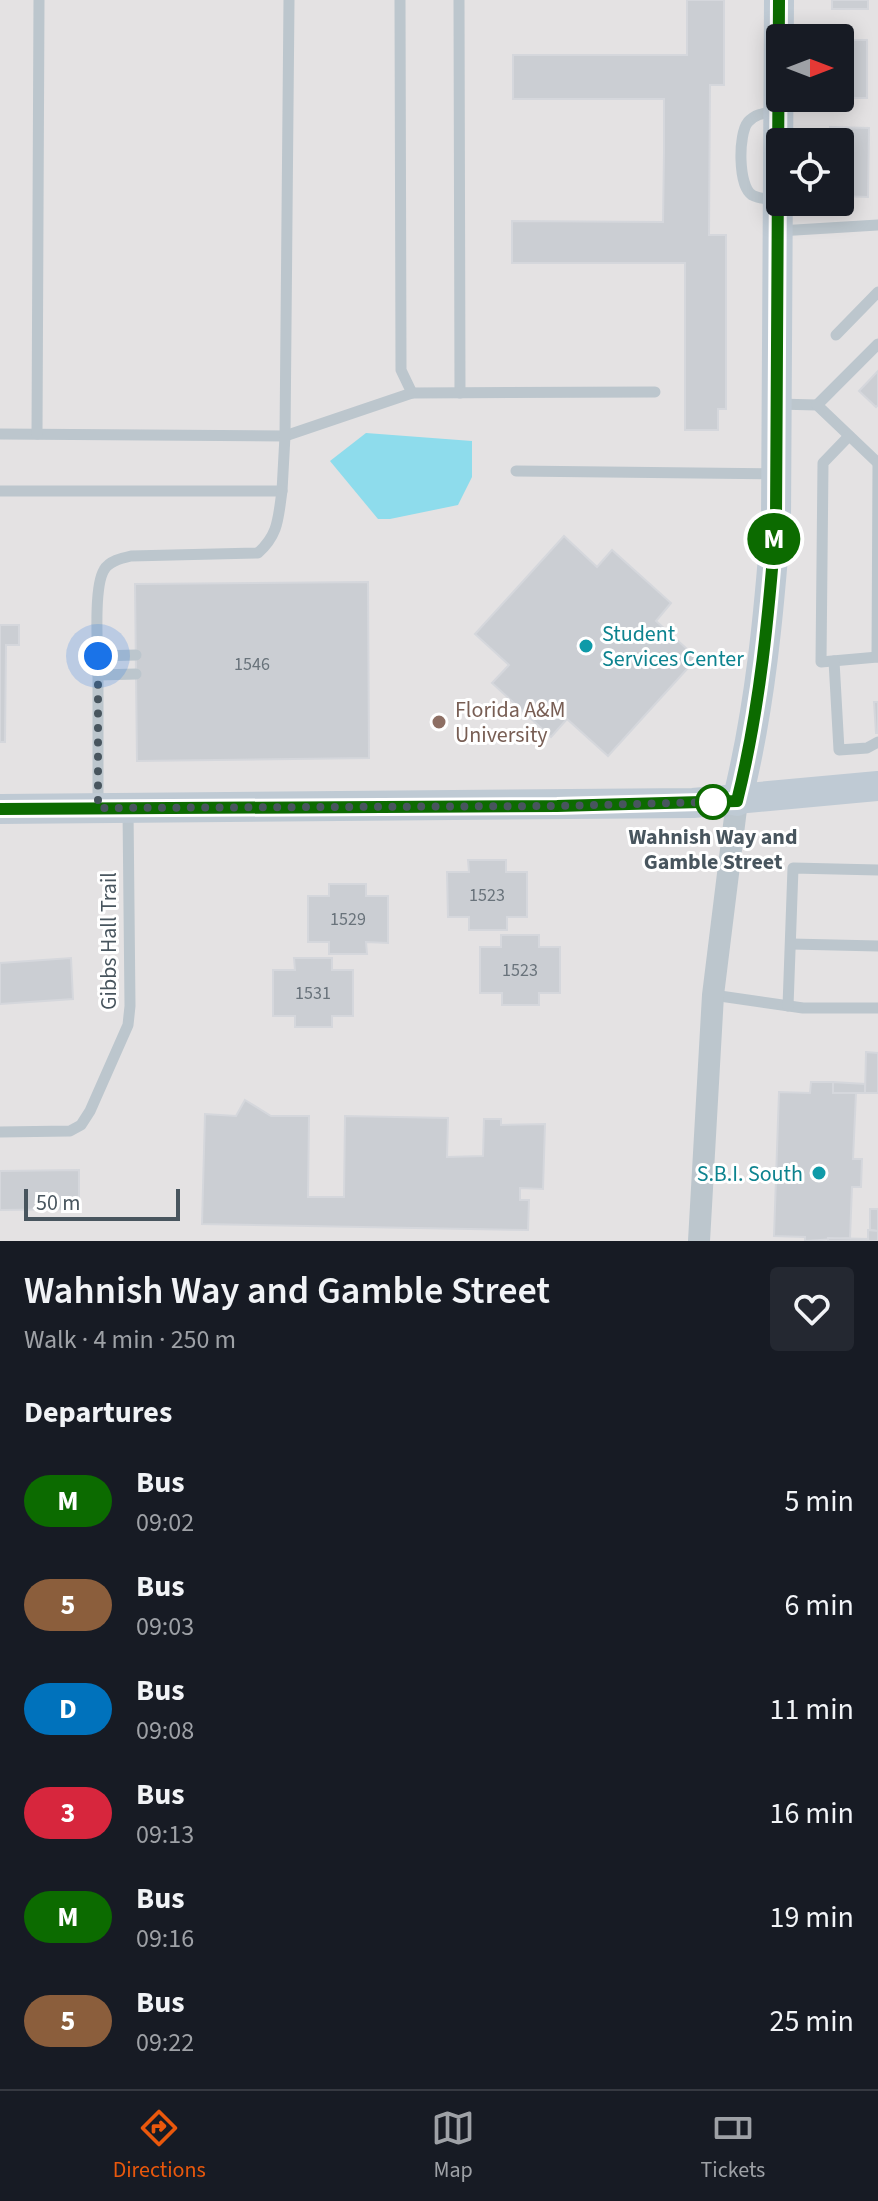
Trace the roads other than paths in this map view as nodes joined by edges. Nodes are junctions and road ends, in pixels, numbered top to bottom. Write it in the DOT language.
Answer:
graph roads {
  1 [pos="39,0"];
  2 [pos="289,0"];
  3 [pos="400,0"];
  4 [pos="459,0"];
  5 [pos="779,0"];
  6 [pos="878,225"];
  7 [pos="778,231"];
  8 [pos="878,292"];
  9 [pos="836,335"];
  10 [pos="878,344"];
  11 [pos="655,392"];
  12 [pos="412,393"];
  13 [pos="460,393"];
  14 [pos="776,403"];
  15 [pos="817,405"];
  16 [pos="0,434"];
  17 [pos="37,434"];
  18 [pos="285,436"];
  19 [pos="849,436"];
  20 [pos="878,463"];
  21 [pos="516,471"];
  22 [pos="776,474"];
  23 [pos="0,491"];
  24 [pos="282,491"];
  25 [pos="136,655"];
  26 [pos="98,656"];
  27 [pos="878,657"];
  28 [pos="834,661"];
  29 [pos="136,674"];
  30 [pos="98,675"];
  31 [pos="878,742"];
  32 [pos="878,786"];
  33 [pos="737,801"];
  34 [pos="113,808"];
  35 [pos="0,809"];
  36 [pos="878,870"];
  37 [pos="791,944"];
  38 [pos="878,946"];
  39 [pos="713,995"];
  40 [pos="788,1006"];
  41 [pos="878,1008"];
  42 [pos="0,1132"];
  43 [pos="699,1241"];
  1 -- 17 [label="lane"];
  2 -- 18 [label="lane"];
  3 -- 12 [label="lane"];
  4 -- 13 [label="lane"];
  5 -- 7 [label="street"];
  6 -- 7 [label="lane"];
  7 -- 14 [label="street"];
  8 -- 9 [label="lane"];
  10 -- 15 [label="lane"];
  11 -- 13 [label="lane"];
  12 -- 13 [label="lane"];
  12 -- 18 [label="lane"];
  14 -- 15 [label="lane"];
  14 -- 22 [label="street"];
  15 -- 19 [label="lane"];
  16 -- 17 [label="lane"];
  17 -- 18 [label="lane"];
  18 -- 24 [label="lane"];
  19 -- 20 [label="lane"];
  19 -- 28 [label="lane"];
  20 -- 27 [label="lane"];
  21 -- 22 [label="lane"];
  22 -- 33 [label="street"];
  23 -- 24 [label="lane"];
  24 -- 26 [label="lane"];
  25 -- 26 [label="lane"];
  26 -- 30 [label="lane"];
  27 -- 28 [label="lane"];
  28 -- 31 [label="lane"];
  29 -- 30 [label="lane"];
  30 -- 34 [label="lane"];
  32 -- 33 [label="street"];
  33 -- 34 [label="street"];
  33 -- 39 [label="street"];
  34 -- 35 [label="street"];
  34 -- 42 [label="lane, Gibbs Hall Trail"];
  36 -- 37 [label="lane"];
  37 -- 38 [label="lane"];
  37 -- 40 [label="lane"];
  39 -- 40 [label="lane"];
  39 -- 43 [label="street"];
  40 -- 41 [label="lane"];
}
